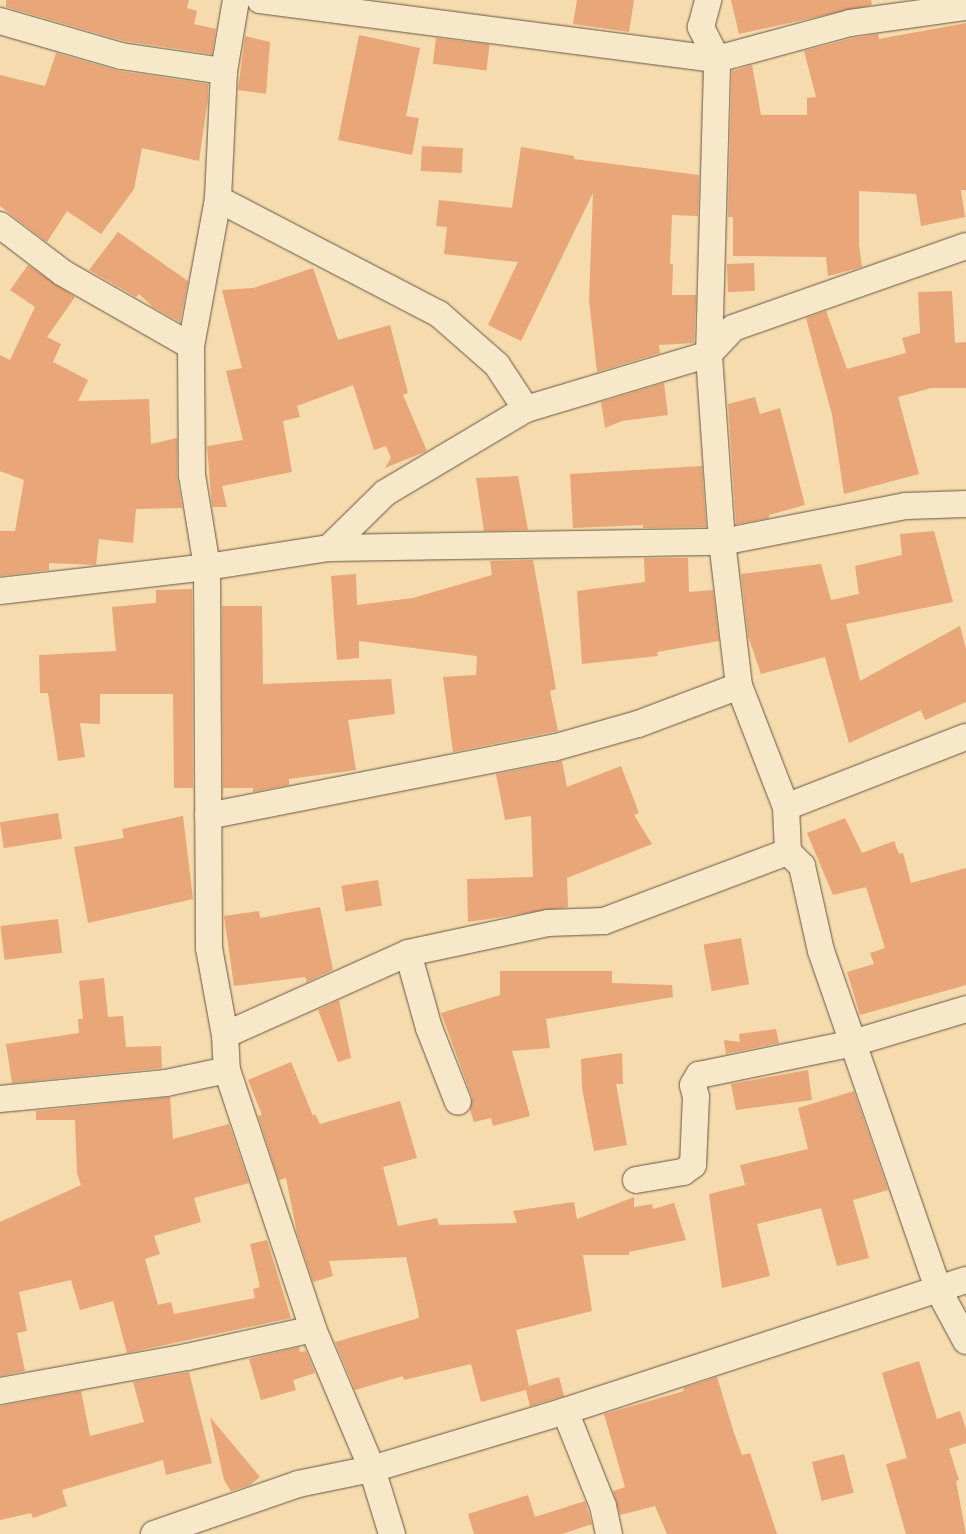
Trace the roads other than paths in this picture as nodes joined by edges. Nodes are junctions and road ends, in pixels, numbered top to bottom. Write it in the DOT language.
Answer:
graph roads {
  1 [pos="236,0"];
  2 [pos="260,0"];
  3 [pos="708,0"];
  4 [pos="966,7"];
  5 [pos="0,20"];
  6 [pos="716,59"];
  7 [pos="224,71"];
  8 [pos="218,199"];
  9 [pos="0,225"];
  10 [pos="966,246"];
  11 [pos="191,346"];
  12 [pos="709,354"];
  13 [pos="526,410"];
  14 [pos="966,504"];
  15 [pos="722,542"];
  16 [pos="329,548"];
  17 [pos="207,567"];
  18 [pos="0,591"];
  19 [pos="739,686"];
  20 [pos="966,737"];
  21 [pos="786,807"];
  22 [pos="208,816"];
  23 [pos="788,852"];
  24 [pos="408,952"];
  25 [pos="966,1009"];
  26 [pos="225,1035"];
  27 [pos="853,1043"];
  28 [pos="227,1070"];
  29 [pos="0,1098"];
  30 [pos="458,1102"];
  31 [pos="636,1180"];
  32 [pos="966,1280"];
  33 [pos="938,1288"];
  34 [pos="313,1329"];
  35 [pos="966,1341"];
  36 [pos="0,1391"];
  37 [pos="565,1411"];
  38 [pos="372,1469"];
  39 [pos="154,1534"];
  40 [pos="392,1534"];
  41 [pos="609,1534"];
  1 -- 7 [label="street"];
  2 -- 6 [label="street"];
  3 -- 6 [label="street"];
  4 -- 6 [label="street"];
  5 -- 7 [label="street"];
  6 -- 12 [label="street"];
  7 -- 8 [label="street"];
  8 -- 11 [label="street"];
  8 -- 13 [label="street"];
  9 -- 11 [label="street"];
  10 -- 12 [label="street"];
  11 -- 17 [label="street"];
  12 -- 13 [label="street"];
  12 -- 15 [label="street"];
  13 -- 16 [label="street"];
  14 -- 15 [label="street"];
  15 -- 16 [label="street"];
  15 -- 19 [label="street"];
  16 -- 17 [label="street"];
  17 -- 18 [label="street"];
  17 -- 22 [label="street"];
  19 -- 21 [label="street"];
  19 -- 22 [label="street"];
  20 -- 21 [label="street"];
  21 -- 23 [label="street"];
  22 -- 26 [label="street"];
  23 -- 24 [label="street"];
  23 -- 27 [label="street"];
  24 -- 26 [label="street"];
  24 -- 30 [label="street"];
  25 -- 27 [label="street"];
  26 -- 28 [label="street"];
  27 -- 31 [label="street"];
  27 -- 33 [label="street"];
  28 -- 29 [label="street"];
  28 -- 34 [label="street"];
  32 -- 33 [label="street"];
  33 -- 35 [label="street"];
  33 -- 37 [label="street"];
  34 -- 36 [label="street"];
  34 -- 38 [label="street"];
  37 -- 38 [label="street"];
  37 -- 41 [label="street"];
  38 -- 39 [label="street"];
  38 -- 40 [label="street"];
}
